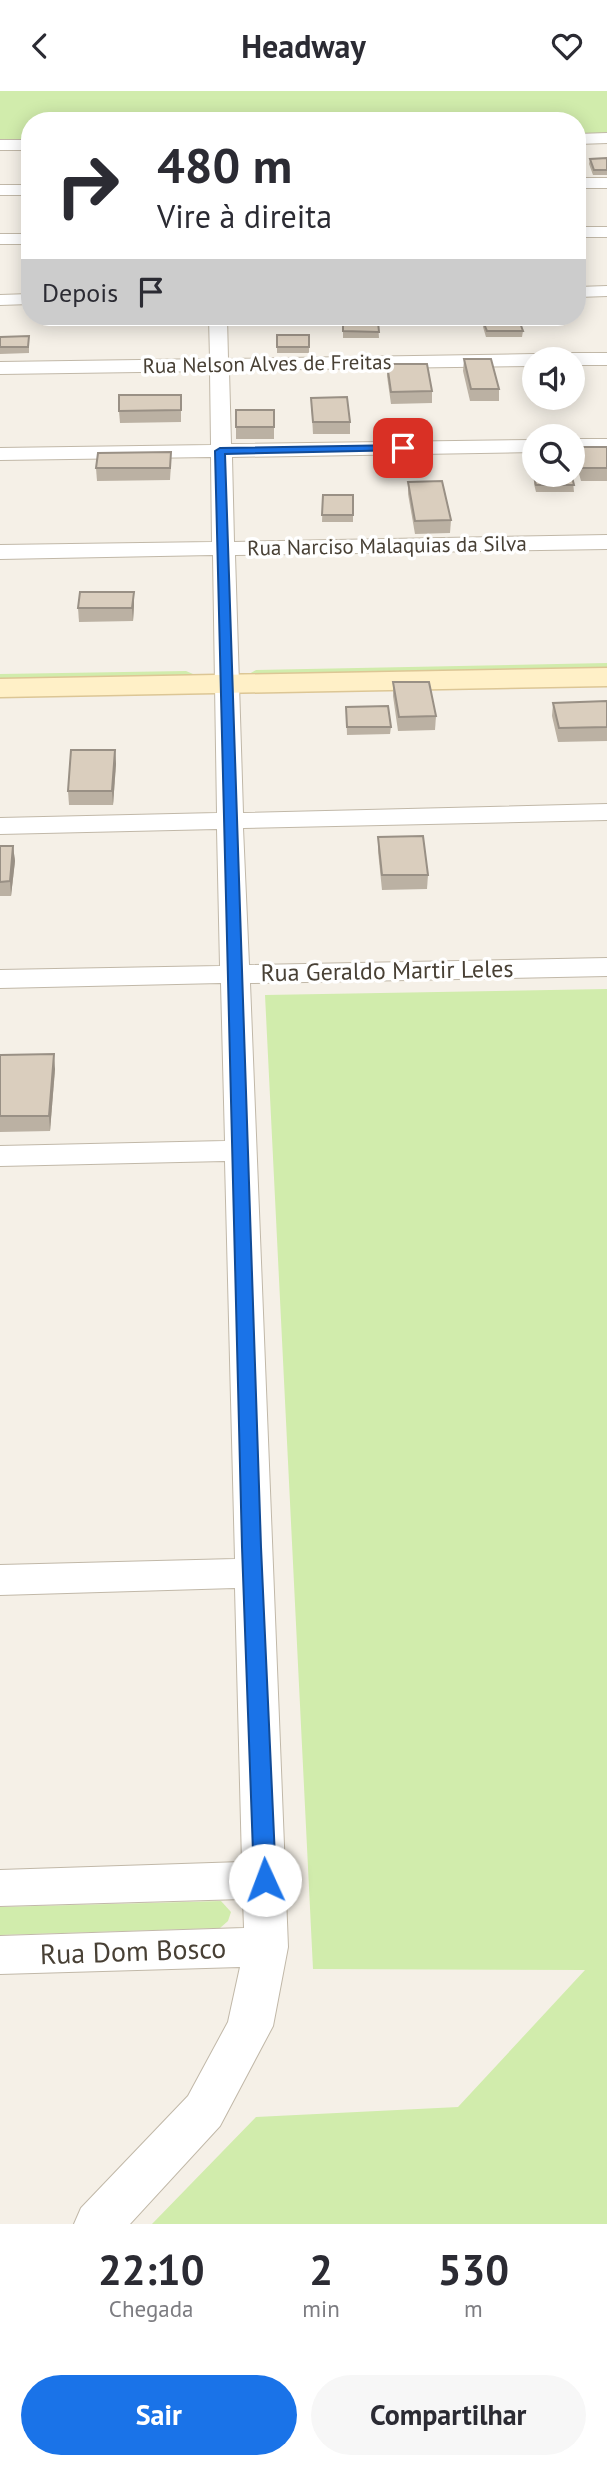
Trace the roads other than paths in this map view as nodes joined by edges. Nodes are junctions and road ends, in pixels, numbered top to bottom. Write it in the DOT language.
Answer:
graph roads {
  1 [pos="607,138"];
  2 [pos="586,139"];
  3 [pos="0,145"];
  4 [pos="21,145"];
  5 [pos="586,183"];
  6 [pos="607,183"];
  7 [pos="0,190"];
  8 [pos="21,190"];
  9 [pos="586,232"];
  10 [pos="607,232"];
  11 [pos="0,239"];
  12 [pos="21,239"];
  13 [pos="607,291"];
  14 [pos="586,292"];
  15 [pos="21,299"];
  16 [pos="0,300"];
  17 [pos="218,326"];
  18 [pos="585,359"];
  19 [pos="607,359"];
  20 [pos="522,360"];
  21 [pos="220,364"];
  22 [pos="0,367"];
  23 [pos="585,445"];
  24 [pos="607,445"];
  25 [pos="522,446"];
  26 [pos="220,451"];
  27 [pos="0,454"];
  28 [pos="607,542"];
  29 [pos="223,549"];
  30 [pos="0,552"];
  31 [pos="607,656"];
  32 [pos="0,666"];
  33 [pos="227,673"];
  34 [pos="607,677"];
  35 [pos="0,688"];
  36 [pos="607,813"];
  37 [pos="230,821"];
  38 [pos="0,826"];
  39 [pos="607,967"];
  40 [pos="237,974"];
  41 [pos="0,979"];
  42 [pos="241,1151"];
  43 [pos="0,1156"];
  44 [pos="253,1573"];
  45 [pos="0,1580"];
  46 [pos="265,1880"];
  47 [pos="0,1888"];
  48 [pos="266,1947"];
  49 [pos="0,1955"];
  50 [pos="97,2224"];
  1 -- 2 [label="street"];
  3 -- 4 [label="street"];
  5 -- 6 [label="street"];
  7 -- 8 [label="street"];
  9 -- 10 [label="street"];
  11 -- 12 [label="street"];
  13 -- 14 [label="street"];
  15 -- 16 [label="street"];
  17 -- 21 [label="street"];
  18 -- 19 [label="street"];
  20 -- 21 [label="street, Rua Nelson Alves de Freitas"];
  21 -- 22 [label="street, Rua Nelson Alves de Freitas"];
  21 -- 26 [label="street"];
  23 -- 24 [label="street"];
  25 -- 26 [label="street"];
  26 -- 27 [label="street"];
  26 -- 29 [label="street"];
  28 -- 29 [label="street, Rua Narciso Malaquias da Silva"];
  29 -- 30 [label="street, Rua Narciso Malaquias da Silva"];
  29 -- 33 [label="street"];
  31 -- 33 [label="street"];
  32 -- 33 [label="street"];
  33 -- 34 [label="street"];
  33 -- 35 [label="street"];
  33 -- 37 [label="street"];
  36 -- 37 [label="street"];
  37 -- 38 [label="street"];
  37 -- 40 [label="street"];
  39 -- 40 [label="street, Rua Geraldo Martir Leles"];
  40 -- 41 [label="street, Rua Geraldo Martir Leles"];
  40 -- 42 [label="street"];
  42 -- 43 [label="street"];
  42 -- 44 [label="street"];
  44 -- 45 [label="street"];
  44 -- 46 [label="street"];
  46 -- 47 [label="street"];
  46 -- 48 [label="street"];
  48 -- 49 [label="street, Rua Dom Bosco"];
  48 -- 50 [label="street"];
}
